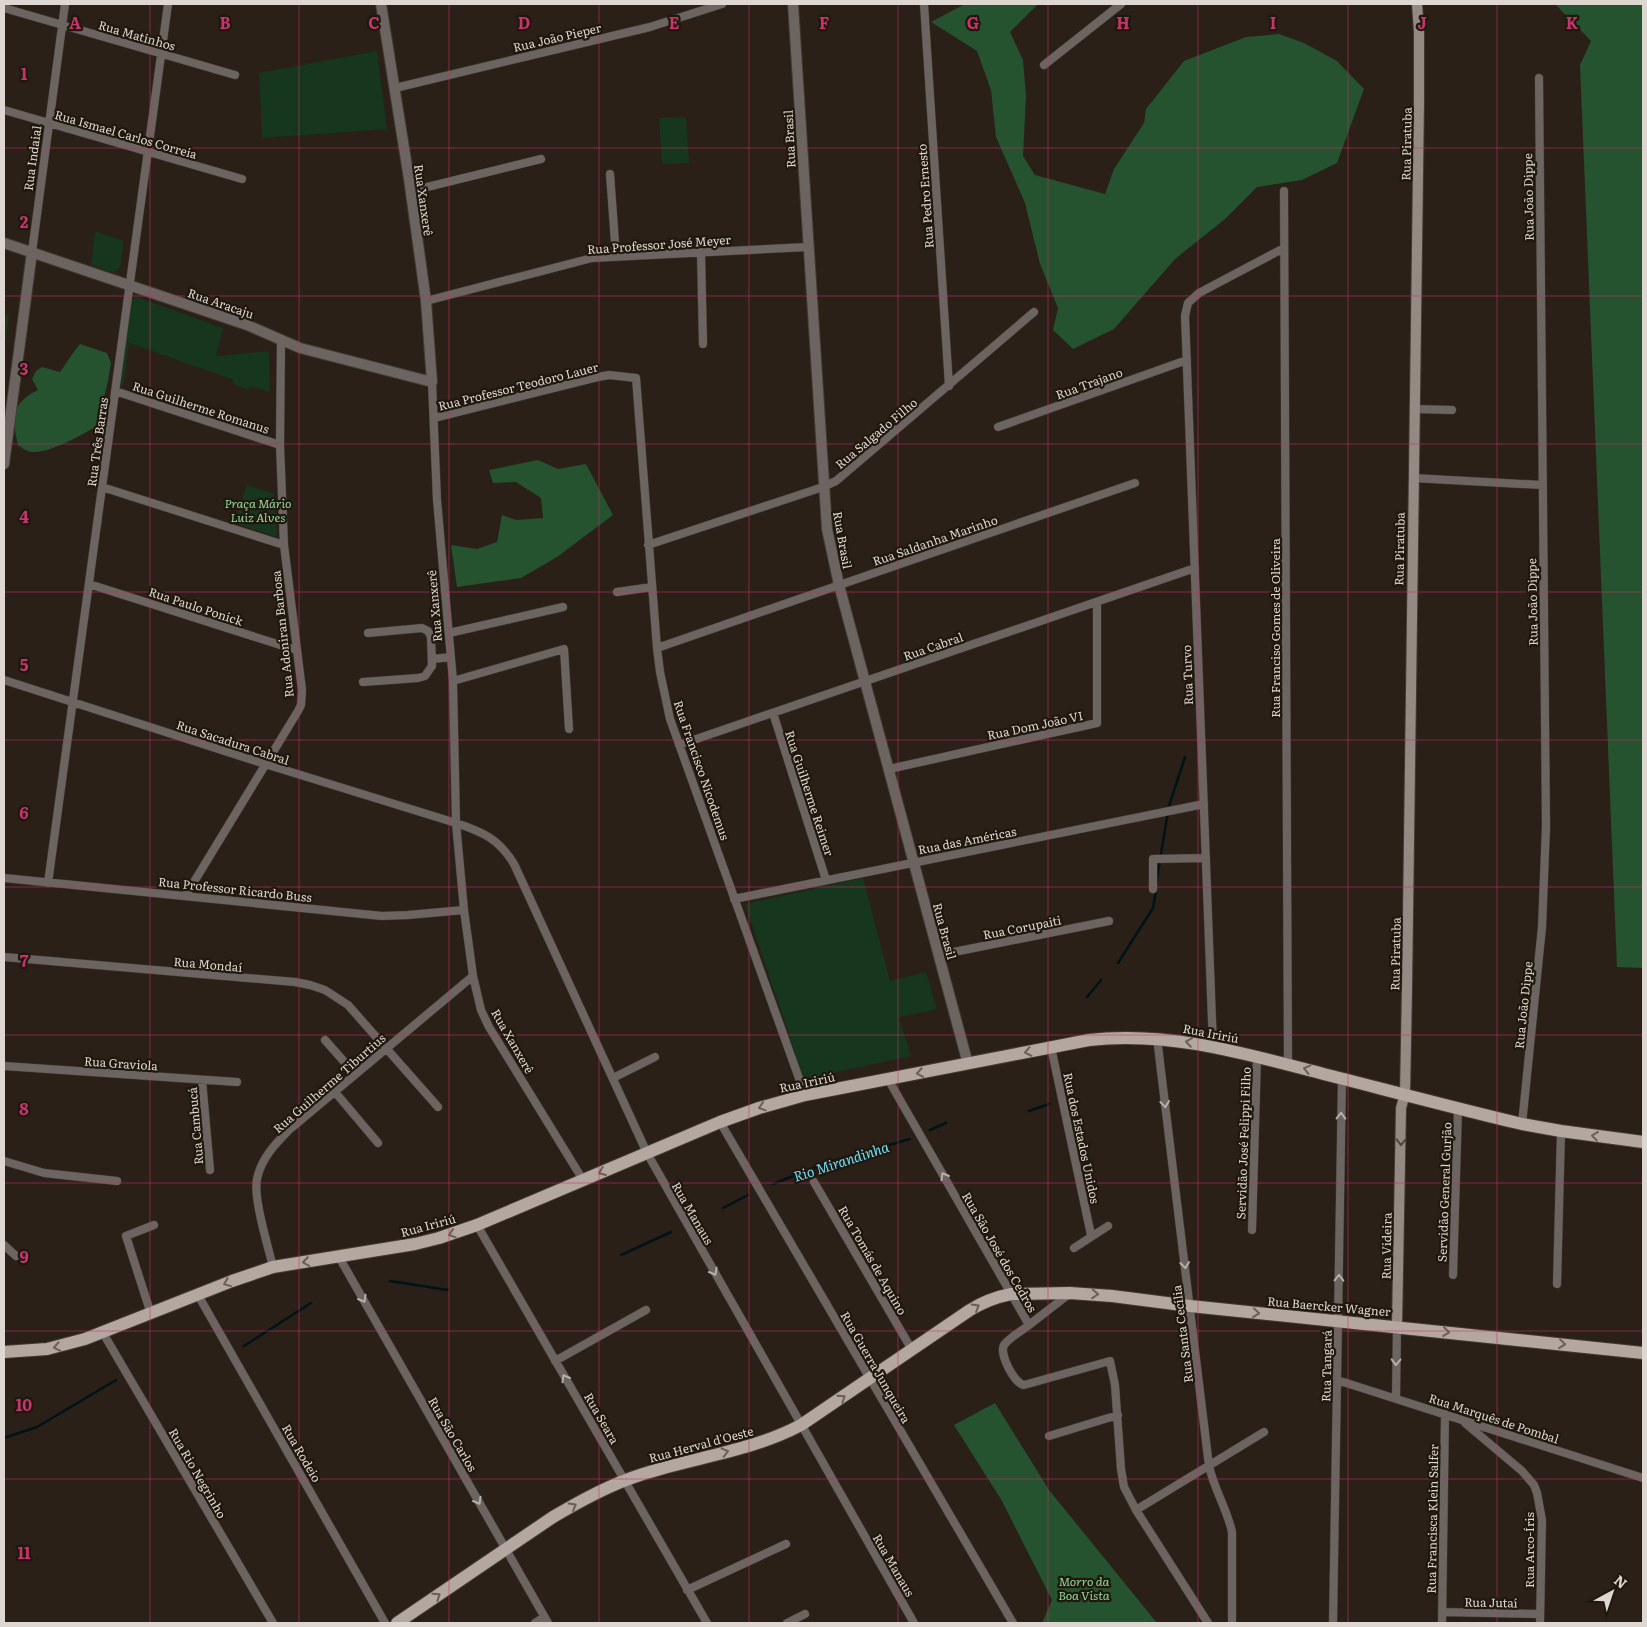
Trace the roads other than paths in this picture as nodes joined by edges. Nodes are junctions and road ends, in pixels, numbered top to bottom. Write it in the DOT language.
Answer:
graph roads {
  1 [pos="65,4"];
  2 [pos="168,4"];
  3 [pos="381,4"];
  4 [pos="722,4"];
  5 [pos="793,4"];
  6 [pos="924,4"];
  7 [pos="1121,4"];
  8 [pos="1417,4"];
  9 [pos="4,8"];
  10 [pos="62,25"];
  11 [pos="161,54"];
  12 [pos="1044,65"];
  13 [pos="235,76"];
  14 [pos="1538,78"];
  15 [pos="395,88"];
  16 [pos="4,110"];
  17 [pos="49,123"];
  18 [pos="148,152"];
  19 [pos="542,159"];
  20 [pos="610,174"];
  21 [pos="242,179"];
  22 [pos="410,191"];
  23 [pos="1284,191"];
  24 [pos="4,242"];
  25 [pos="808,247"];
  26 [pos="1284,248"];
  27 [pos="32,252"];
  28 [pos="701,252"];
  29 [pos="616,256"];
  30 [pos="130,285"];
  31 [pos="426,301"];
  32 [pos="1034,312"];
  33 [pos="281,339"];
  34 [pos="704,344"];
  35 [pos="1187,360"];
  36 [pos="636,378"];
  37 [pos="432,382"];
  38 [pos="948,386"];
  39 [pos="115,390"];
  40 [pos="1414,409"];
  41 [pos="1452,410"];
  42 [pos="434,418"];
  43 [pos="998,427"];
  44 [pos="280,445"];
  45 [pos="4,464"];
  46 [pos="1413,478"];
  47 [pos="1135,482"];
  48 [pos="1542,485"];
  49 [pos="102,487"];
  50 [pos="824,487"];
  51 [pos="284,545"];
  52 [pos="648,545"];
  53 [pos="1195,568"];
  54 [pos="89,584"];
  55 [pos="839,585"];
  56 [pos="652,587"];
  57 [pos="617,592"];
  58 [pos="1097,602"];
  59 [pos="563,608"];
  60 [pos="368,633"];
  61 [pos="449,634"];
  62 [pos="657,648"];
  63 [pos="296,650"];
  64 [pos="451,657"];
  65 [pos="433,659"];
  66 [pos="4,680"];
  67 [pos="453,681"];
  68 [pos="865,681"];
  69 [pos="363,682"];
  70 [pos="72,703"];
  71 [pos="773,713"];
  72 [pos="569,729"];
  73 [pos="679,745"];
  74 [pos="265,764"];
  75 [pos="889,769"];
  76 [pos="1204,804"];
  77 [pos="456,823"];
  78 [pos="1206,858"];
  79 [pos="914,862"];
  80 [pos="4,878"];
  81 [pos="826,880"];
  82 [pos="48,882"];
  83 [pos="1153,889"];
  84 [pos="186,895"];
  85 [pos="734,899"];
  86 [pos="464,910"];
  87 [pos="1109,921"];
  88 [pos="939,955"];
  89 [pos="4,957"];
  90 [pos="473,976"];
  91 [pos="1157,1038"];
  92 [pos="325,1040"];
  93 [pos="1213,1046"];
  94 [pos="386,1047"];
  95 [pos="1051,1047"];
  96 [pos="656,1056"];
  97 [pos="1257,1057"];
  98 [pos="968,1064"];
  99 [pos="1288,1064"];
  100 [pos="4,1066"];
  101 [pos="355,1074"];
  102 [pos="613,1078"];
  103 [pos="1342,1078"];
  104 [pos="888,1079"];
  105 [pos="202,1080"];
  106 [pos="237,1082"];
  107 [pos="334,1092"];
  108 [pos="1405,1094"];
  109 [pos="805,1095"];
  110 [pos="438,1107"];
  111 [pos="1458,1109"];
  112 [pos="720,1122"];
  113 [pos="1522,1124"];
  114 [pos="1561,1131"];
  115 [pos="1643,1142"];
  116 [pos="378,1143"];
  117 [pos="647,1153"];
  118 [pos="4,1161"];
  119 [pos="210,1170"];
  120 [pos="583,1180"];
  121 [pos="117,1181"];
  122 [pos="814,1182"];
  123 [pos="154,1225"];
  124 [pos="477,1225"];
  125 [pos="1108,1226"];
  126 [pos="1252,1230"];
  127 [pos="1091,1235"];
  128 [pos="4,1245"];
  129 [pos="1074,1248"];
  130 [pos="16,1256"];
  131 [pos="339,1257"];
  132 [pos="273,1267"];
  133 [pos="1453,1275"];
  134 [pos="1557,1284"];
  135 [pos="1070,1293"];
  136 [pos="1011,1294"];
  137 [pos="198,1295"];
  138 [pos="1190,1306"];
  139 [pos="646,1310"];
  140 [pos="151,1314"];
  141 [pos="1338,1321"];
  142 [pos="1029,1325"];
  143 [pos="1397,1326"];
  144 [pos="103,1333"];
  145 [pos="912,1350"];
  146 [pos="4,1352"];
  147 [pos="1643,1353"];
  148 [pos="556,1361"];
  149 [pos="869,1378"];
  150 [pos="1337,1380"];
  151 [pos="1396,1398"];
  152 [pos="1445,1414"];
  153 [pos="1118,1415"];
  154 [pos="1462,1420"];
  155 [pos="801,1425"];
  156 [pos="1264,1432"];
  157 [pos="1049,1436"];
  158 [pos="1209,1466"];
  159 [pos="1643,1478"];
  160 [pos="624,1480"];
  161 [pos="1136,1510"];
  162 [pos="786,1544"];
  163 [pos="506,1549"];
  164 [pos="688,1590"];
  165 [pos="1442,1612"];
  166 [pos="805,1614"];
  167 [pos="1540,1614"];
  168 [pos="546,1620"];
  169 [pos="273,1623"];
  170 [pos="385,1623"];
  171 [pos="397,1623"];
  172 [pos="535,1623"];
  173 [pos="707,1623"];
  174 [pos="787,1623"];
  175 [pos="914,1623"];
  176 [pos="1013,1623"];
  177 [pos="1208,1623"];
  178 [pos="1232,1623"];
  179 [pos="1333,1623"];
  180 [pos="1442,1623"];
  181 [pos="1540,1623"];
  1 -- 10 [label="street, Rua Indaial"];
  2 -- 11 [label="street, Rua Três Barras"];
  3 -- 15 [label="street, Rua Xanxerê"];
  4 -- 15 [label="street, Rua João Pieper"];
  5 -- 25 [label="street, Rua Brasil"];
  6 -- 38 [label="street, Rua Pedro Ernesto"];
  7 -- 12 [label="street"];
  8 -- 40 [label="main road, Rua Piratuba"];
  9 -- 10 [label="street, Rua Matinhos"];
  10 -- 11 [label="street, Rua Matinhos"];
  10 -- 17 [label="street, Rua Indaial"];
  11 -- 13 [label="street, Rua Matinhos"];
  11 -- 18 [label="street, Rua Três Barras"];
  14 -- 48 [label="street, Rua João Dippe"];
  15 -- 22 [label="street, Rua Xanxerê"];
  16 -- 17 [label="street, Rua Ismael Carlos Correia"];
  17 -- 18 [label="street, Rua Ismael Carlos Correia"];
  17 -- 27 [label="street, Rua Indaial"];
  18 -- 21 [label="street, Rua Ismael Carlos Correia"];
  18 -- 30 [label="street, Rua Três Barras"];
  19 -- 22 [label="street"];
  20 -- 29 [label="street"];
  22 -- 31 [label="street, Rua Xanxerê"];
  23 -- 26 [label="street, Rua Franciso Gomes de Oliveira"];
  24 -- 27 [label="street, Rua Aracaju"];
  25 -- 28 [label="street, Rua Professor José Meyer"];
  25 -- 50 [label="street, Rua Brasil"];
  26 -- 35 [label="street, Rua Turvo"];
  26 -- 99 [label="street, Rua Franciso Gomes de Oliveira"];
  27 -- 30 [label="street, Rua Aracaju"];
  27 -- 45 [label="street, Rua Indaial"];
  28 -- 29 [label="street, Rua Professor José Meyer"];
  28 -- 34 [label="street"];
  29 -- 31 [label="street, Rua Professor José Meyer"];
  30 -- 33 [label="street, Rua Aracaju"];
  30 -- 39 [label="street, Rua Três Barras"];
  31 -- 37 [label="street, Rua Xanxerê"];
  32 -- 38 [label="street, Rua Salgado Filho"];
  33 -- 37 [label="street, Rua Aracaju"];
  33 -- 44 [label="street, Rua Adoniran Barbosa"];
  35 -- 43 [label="street, Rua Trajano"];
  35 -- 53 [label="street, Rua Turvo"];
  36 -- 42 [label="street, Rua Professor Teodoro Lauer"];
  36 -- 52 [label="street, Rua Francisco Nicodemus"];
  37 -- 42 [label="street, Rua Xanxerê"];
  38 -- 50 [label="street, Rua Salgado Filho"];
  39 -- 44 [label="street, Rua Guilherme Romanus"];
  39 -- 49 [label="street, Rua Três Barras"];
  40 -- 41 [label="street"];
  40 -- 46 [label="main road, Rua Piratuba"];
  42 -- 61 [label="street, Rua Xanxerê"];
  44 -- 51 [label="street, Rua Adoniran Barbosa"];
  46 -- 48 [label="street"];
  46 -- 108 [label="main road, Rua Piratuba"];
  47 -- 55 [label="street, Rua Saldanha Marinho"];
  48 -- 113 [label="street, Rua João Dippe"];
  49 -- 51 [label="street"];
  49 -- 54 [label="street, Rua Três Barras"];
  50 -- 52 [label="street, Rua Salgado Filho"];
  50 -- 55 [label="street, Rua Brasil"];
  51 -- 63 [label="street, Rua Adoniran Barbosa"];
  52 -- 56 [label="street, Rua Francisco Nicodemus"];
  53 -- 58 [label="street, Rua Cabral"];
  53 -- 76 [label="street, Rua Turvo"];
  54 -- 63 [label="street, Rua Paulo Ponick"];
  54 -- 70 [label="street, Rua Três Barras"];
  55 -- 62 [label="street, Rua Saldanha Marinho"];
  55 -- 68 [label="street, Rua Brasil"];
  56 -- 57 [label="street"];
  56 -- 62 [label="street, Rua Francisco Nicodemus"];
  58 -- 68 [label="street, Rua Cabral"];
  58 -- 75 [label="street, Rua Dom João VI"];
  59 -- 61 [label="street"];
  60 -- 65 [label="street"];
  61 -- 64 [label="street, Rua Xanxerê"];
  62 -- 73 [label="street, Rua Francisco Nicodemus"];
  63 -- 74 [label="street, Rua Adoniran Barbosa"];
  64 -- 65 [label="street"];
  64 -- 67 [label="street, Rua Xanxerê"];
  65 -- 69 [label="street"];
  66 -- 70 [label="street, Rua Sacadura Cabral"];
  67 -- 72 [label="street"];
  67 -- 77 [label="street, Rua Xanxerê"];
  68 -- 71 [label="street, Rua Cabral"];
  68 -- 75 [label="street, Rua Brasil"];
  70 -- 74 [label="street, Rua Sacadura Cabral"];
  70 -- 82 [label="street, Rua Três Barras"];
  71 -- 73 [label="street, Rua Cabral"];
  71 -- 81 [label="street, Rua Guilherme Reimer"];
  73 -- 85 [label="street, Rua Francisco Nicodemus"];
  74 -- 77 [label="street, Rua Sacadura Cabral"];
  74 -- 84 [label="street, Rua Adoniran Barbosa"];
  75 -- 79 [label="street, Rua Brasil"];
  76 -- 78 [label="street, Rua Turvo"];
  76 -- 79 [label="street, Rua das Américas"];
  77 -- 86 [label="street, Rua Xanxerê"];
  77 -- 102 [label="street, Rua Manaus"];
  78 -- 83 [label="street"];
  78 -- 93 [label="street, Rua Turvo"];
  79 -- 81 [label="street, Rua das Américas"];
  79 -- 88 [label="street, Rua Brasil"];
  80 -- 82 [label="street, Rua Professor Ricardo Buss"];
  81 -- 85 [label="street, Rua das Américas"];
  82 -- 84 [label="street, Rua Professor Ricardo Buss"];
  84 -- 86 [label="street, Rua Professor Ricardo Buss"];
  85 -- 109 [label="street, Rua Francisco Nicodemus"];
  86 -- 90 [label="street, Rua Xanxerê"];
  87 -- 88 [label="street, Rua Corupaiti"];
  88 -- 98 [label="street, Rua Brasil"];
  89 -- 94 [label="street, Rua Mondaí"];
  90 -- 94 [label="street, Rua Guilherme Tiburtius"];
  90 -- 120 [label="street, Rua Xanxerê"];
  93 -- 91 [label="main road, Rua Iririú, one-way"];
  91 -- 95 [label="main road, Rua Iririú"];
  91 -- 138 [label="street, Rua Santa Cecília, one-way"];
  92 -- 101 [label="street"];
  93 -- 97 [label="main road, Rua Iririú"];
  94 -- 101 [label="street, Rua Guilherme Tiburtius"];
  94 -- 110 [label="street, Rua Mondaí"];
  95 -- 98 [label="main road, Rua Iririú, one-way"];
  95 -- 127 [label="street, Rua dos Estados Unidos"];
  96 -- 102 [label="street"];
  97 -- 99 [label="main road, Rua Iririú"];
  97 -- 126 [label="street, Servidão José Felippi Filho"];
  98 -- 104 [label="main road, Rua Iririú, one-way"];
  103 -- 99 [label="main road, Rua Iririú, one-way"];
  100 -- 105 [label="street, Rua Graviola"];
  101 -- 107 [label="street, Rua Guilherme Tiburtius"];
  102 -- 117 [label="street, Rua Manaus"];
  103 -- 108 [label="main road, Rua Iririú"];
  141 -- 103 [label="street, Rua Tangará, one-way"];
  104 -- 109 [label="main road, Rua Iririú"];
  136 -- 104 [label="street, Rua São José dos Cedros, one-way"];
  105 -- 106 [label="street, Rua Graviola"];
  105 -- 119 [label="street, Rua Cambucá"];
  107 -- 116 [label="street"];
  107 -- 132 [label="street, Rua Guilherme Tiburtius"];
  108 -- 111 [label="main road, Rua Iririú"];
  108 -- 143 [label="main road, Rua Videira, one-way"];
  109 -- 112 [label="main road, Rua Iririú, one-way"];
  111 -- 113 [label="main road, Rua Iririú"];
  111 -- 133 [label="street, Servidão General Gurjão"];
  112 -- 117 [label="main road, Rua Iririú"];
  112 -- 149 [label="street, Rua Guerra Junqueira"];
  113 -- 114 [label="main road, Rua Iririú"];
  115 -- 114 [label="main road, Rua Iririú, one-way"];
  114 -- 134 [label="street"];
  117 -- 120 [label="main road, Rua Iririú, one-way"];
  117 -- 155 [label="street, Rua Manaus, one-way"];
  118 -- 121 [label="street"];
  120 -- 124 [label="main road, Rua Iririú"];
  122 -- 145 [label="street, Rua Tomás de Aquino"];
  123 -- 140 [label="street"];
  124 -- 131 [label="main road, Rua Iririú, one-way"];
  124 -- 148 [label="street, Rua Seara"];
  125 -- 127 [label="street"];
  127 -- 129 [label="street"];
  128 -- 130 [label="street"];
  131 -- 132 [label="main road, Rua Iririú, one-way"];
  131 -- 163 [label="street, Rua São Carlos, one-way"];
  132 -- 137 [label="main road, Rua Iririú, one-way"];
  135 -- 136 [label="main road, Rua Baercker Wagner"];
  135 -- 138 [label="main road, Rua Baercker Wagner, one-way"];
  135 -- 142 [label="street"];
  136 -- 142 [label="street, Rua São José dos Cedros"];
  145 -- 136 [label="main road, Rua Herval d'Oeste, one-way"];
  137 -- 140 [label="main road, Rua Iririú"];
  137 -- 170 [label="street, Rua Rodeio"];
  138 -- 141 [label="main road, Rua Baercker Wagner, one-way"];
  138 -- 158 [label="street, Rua Santa Cecília"];
  139 -- 148 [label="street"];
  140 -- 144 [label="main road, Rua Iririú"];
  141 -- 143 [label="main road, Rua Baercker Wagner"];
  141 -- 150 [label="street, Rua Tangará"];
  142 -- 153 [label="street, Rua São José dos Cedros"];
  143 -- 147 [label="main road, Rua Baercker Wagner, one-way"];
  143 -- 151 [label="street, Rua Videira, one-way"];
  144 -- 146 [label="main road, Rua Iririú, one-way"];
  144 -- 169 [label="street, Rua Rio Negrinho"];
  145 -- 149 [label="main road, Rua Herval d'Oeste"];
  160 -- 148 [label="street, Rua Seara, one-way"];
  155 -- 149 [label="main road, Rua Herval d'Oeste, one-way"];
  149 -- 176 [label="street, Rua Guerra Junqueira"];
  150 -- 151 [label="street, Rua Marquês de Pombal"];
  150 -- 179 [label="street, Rua Tangará"];
  151 -- 152 [label="street, Rua Marquês de Pombal"];
  152 -- 154 [label="street, Rua Marquês de Pombal"];
  152 -- 165 [label="street, Rua Francisca Klein Salfer"];
  153 -- 157 [label="street"];
  153 -- 161 [label="street, Rua São José dos Cedros"];
  154 -- 159 [label="street, Rua Marquês de Pombal"];
  154 -- 167 [label="street, Rua Arco-Íris"];
  160 -- 155 [label="main road, Rua Herval d'Oeste, one-way"];
  155 -- 175 [label="street, Rua Manaus"];
  156 -- 158 [label="street"];
  158 -- 161 [label="street"];
  158 -- 178 [label="street, Rua Santa Cecília"];
  163 -- 160 [label="main road, Rua Herval d'Oeste, one-way"];
  160 -- 164 [label="street, Rua Seara"];
  161 -- 177 [label="street, Rua São José dos Cedros"];
  162 -- 164 [label="street"];
  163 -- 168 [label="street, Rua São Carlos"];
  171 -- 163 [label="main road, Rua Herval d'Oeste, one-way"];
  164 -- 173 [label="street, Rua Seara"];
  165 -- 167 [label="street, Rua Jutaí"];
  165 -- 180 [label="street, Rua Francisca Klein Salfer"];
  166 -- 174 [label="street"];
  167 -- 181 [label="street, Rua Arco-Íris"];
  168 -- 172 [label="street"];
}
